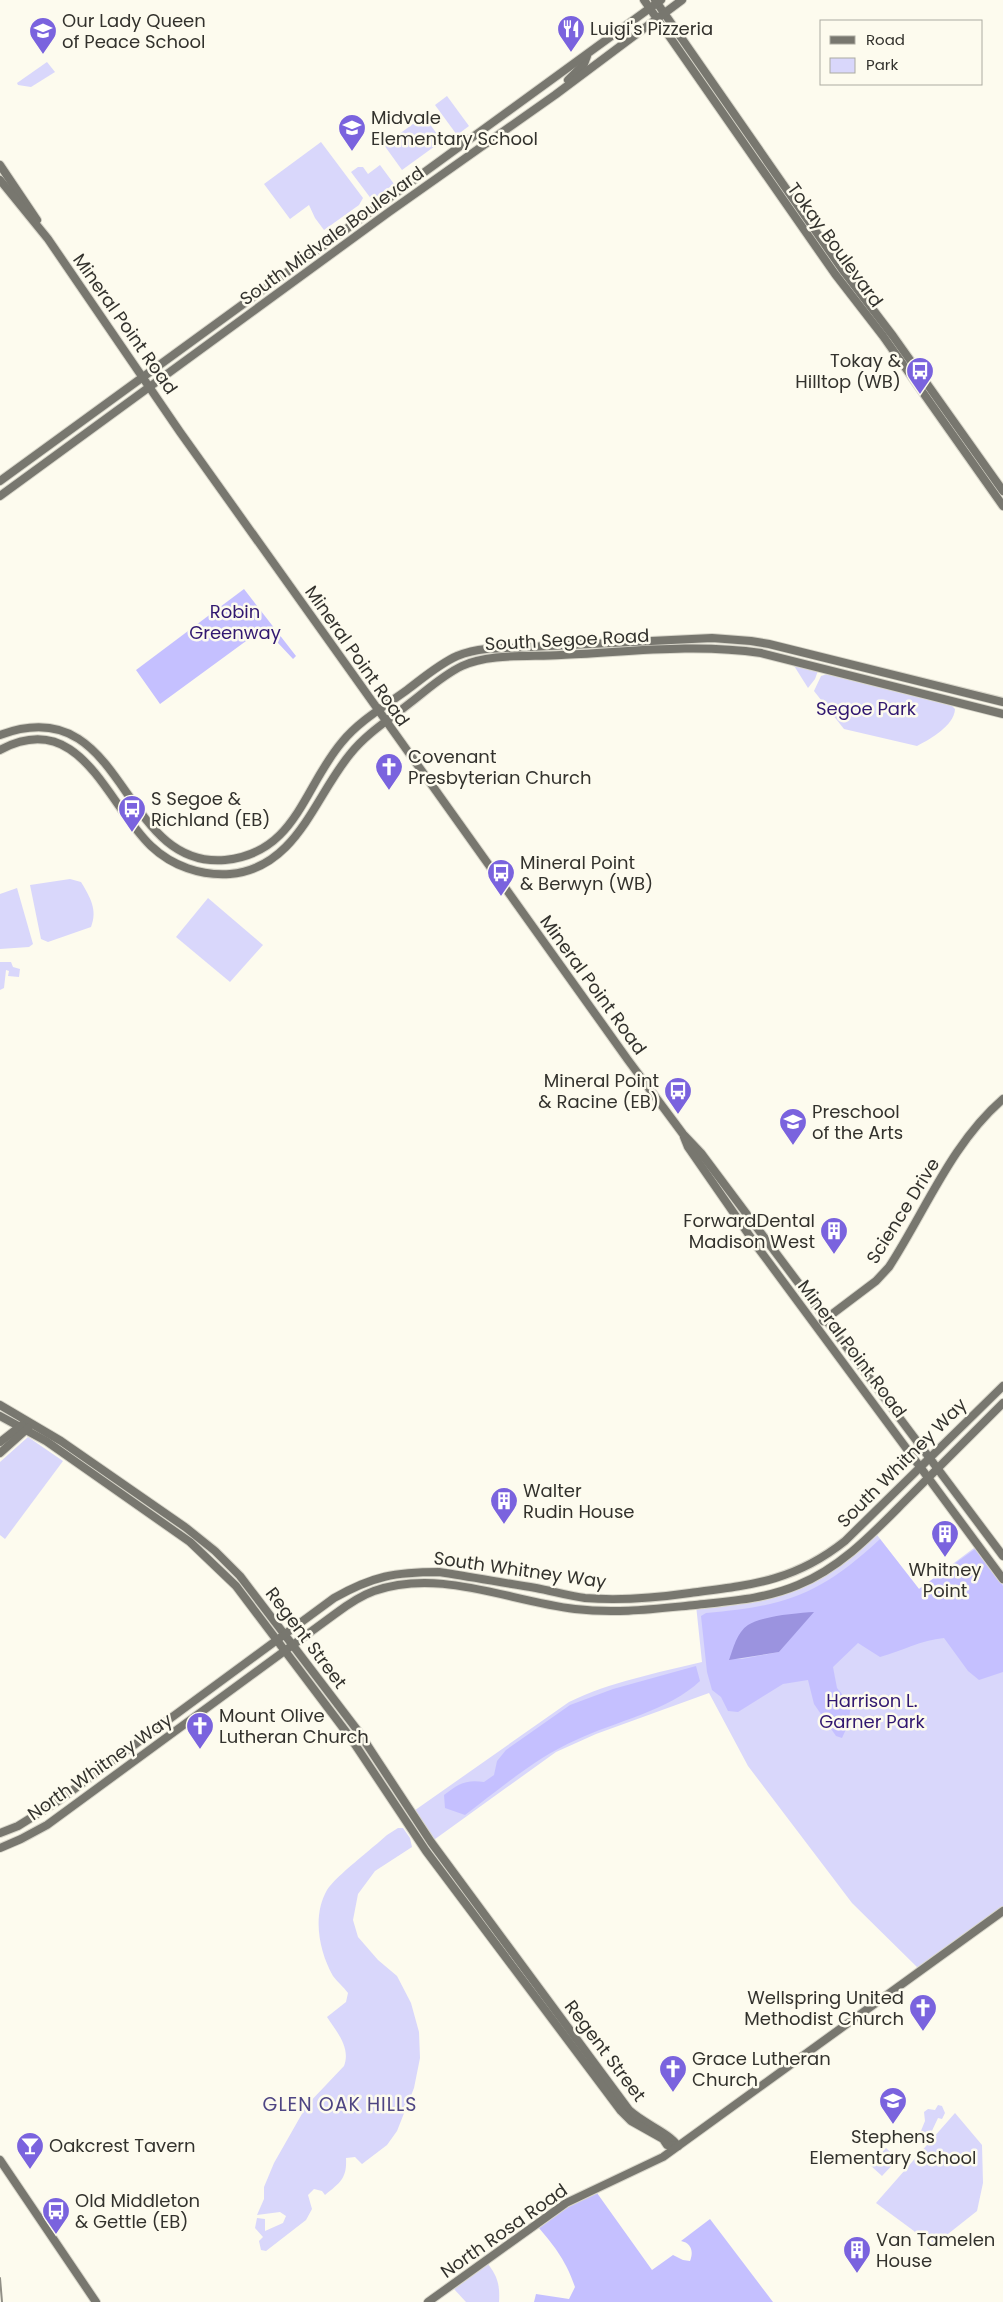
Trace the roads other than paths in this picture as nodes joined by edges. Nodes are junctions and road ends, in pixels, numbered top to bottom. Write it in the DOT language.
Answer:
graph roads {
  1 [pos="644,0"];
  2 [pos="682,0"];
  3 [pos="656,3"];
  4 [pos="660,16"];
  5 [pos="587,56"];
  6 [pos="555,94"];
  7 [pos="0,165"];
  8 [pos="0,180"];
  9 [pos="48,239"];
  10 [pos="143,377"];
  11 [pos="150,387"];
  12 [pos="0,481"];
  13 [pos="1003,490"];
  14 [pos="0,496"];
  15 [pos="1003,506"];
  16 [pos="1003,702"];
  17 [pos="378,711"];
  18 [pos="1003,714"];
  19 [pos="386,722"];
  20 [pos="0,735"];
  21 [pos="0,750"];
  22 [pos="1003,1099"];
  23 [pos="683,1134"];
  24 [pos="826,1319"];
  25 [pos="816,1326"];
  26 [pos="1003,1386"];
  27 [pos="1003,1403"];
  28 [pos="0,1405"];
  29 [pos="0,1416"];
  30 [pos="31,1421"];
  31 [pos="19,1426"];
  32 [pos="27,1430"];
  33 [pos="0,1442"];
  34 [pos="0,1453"];
  35 [pos="929,1457"];
  36 [pos="920,1466"];
  37 [pos="938,1468"];
  38 [pos="928,1477"];
  39 [pos="1003,1556"];
  40 [pos="1003,1579"];
  41 [pos="285,1634"];
  42 [pos="278,1640"];
  43 [pos="293,1645"];
  44 [pos="286,1651"];
  45 [pos="0,1833"];
  46 [pos="0,1848"];
  47 [pos="1003,1911"];
  48 [pos="678,2146"];
  49 [pos="0,2160"];
  50 [pos="96,2302"];
  51 [pos="428,2302"];
  1 -- 3 [label="street, Tokay Boulevard"];
  2 -- 4 [label="street, South Midvale Boulevard"];
  3 -- 4 [label="street, Tokay Boulevard"];
  3 -- 5 [label="street, South Midvale Boulevard"];
  4 -- 6 [label="street, South Midvale Boulevard"];
  4 -- 13 [label="street, Tokay Boulevard"];
  4 -- 15 [label="street, Tokay Boulevard"];
  5 -- 6 [label="street"];
  5 -- 10 [label="street, South Midvale Boulevard"];
  6 -- 11 [label="street, South Midvale Boulevard"];
  7 -- 9 [label="street, Mineral Point Road"];
  8 -- 9 [label="street, Mineral Point Road"];
  9 -- 10 [label="street, Mineral Point Road"];
  10 -- 11 [label="street, Mineral Point Road"];
  10 -- 12 [label="street, South Midvale Boulevard"];
  11 -- 14 [label="street, South Midvale Boulevard"];
  11 -- 17 [label="street, Mineral Point Road"];
  16 -- 17 [label="street, South Segoe Road"];
  17 -- 19 [label="street, Mineral Point Road"];
  17 -- 20 [label="street, South Segoe Road"];
  18 -- 19 [label="street, South Segoe Road"];
  19 -- 21 [label="street, South Segoe Road"];
  19 -- 23 [label="street, Mineral Point Road"];
  22 -- 24 [label="street, Science Drive"];
  23 -- 24 [label="street, Mineral Point Road"];
  23 -- 25 [label="street, Mineral Point Road"];
  24 -- 25 [label="street, Science Drive"];
  24 -- 35 [label="street, Mineral Point Road"];
  25 -- 36 [label="street, Mineral Point Road"];
  26 -- 35 [label="street, South Whitney Way"];
  27 -- 37 [label="street, South Whitney Way"];
  28 -- 30 [label="street, Regent Street"];
  29 -- 31 [label="street, Regent Street"];
  30 -- 31 [label="street"];
  30 -- 32 [label="street"];
  30 -- 41 [label="street, Regent Street"];
  31 -- 32 [label="street, Regent Street"];
  31 -- 33 [label="street"];
  32 -- 34 [label="street"];
  32 -- 42 [label="street, Regent Street"];
  35 -- 36 [label="street, South Whitney Way"];
  35 -- 37 [label="street, Mineral Point Road"];
  36 -- 38 [label="street, Mineral Point Road"];
  36 -- 41 [label="street, South Whitney Way"];
  37 -- 38 [label="street, South Whitney Way"];
  37 -- 39 [label="street, Mineral Point Road"];
  38 -- 40 [label="street, Mineral Point Road"];
  38 -- 43 [label="street, South Whitney Way"];
  41 -- 42 [label="street, South Whitney Way"];
  41 -- 43 [label="street, Regent Street"];
  42 -- 44 [label="street, Regent Street"];
  42 -- 45 [label="street, North Whitney Way"];
  43 -- 44 [label="street, South Whitney Way"];
  43 -- 48 [label="street, Regent Street"];
  44 -- 46 [label="street, North Whitney Way"];
  44 -- 48 [label="street, Regent Street"];
  47 -- 48 [label="street, North Rosa Road"];
  48 -- 51 [label="street, North Rosa Road"];
  49 -- 50 [label="street"];
}
